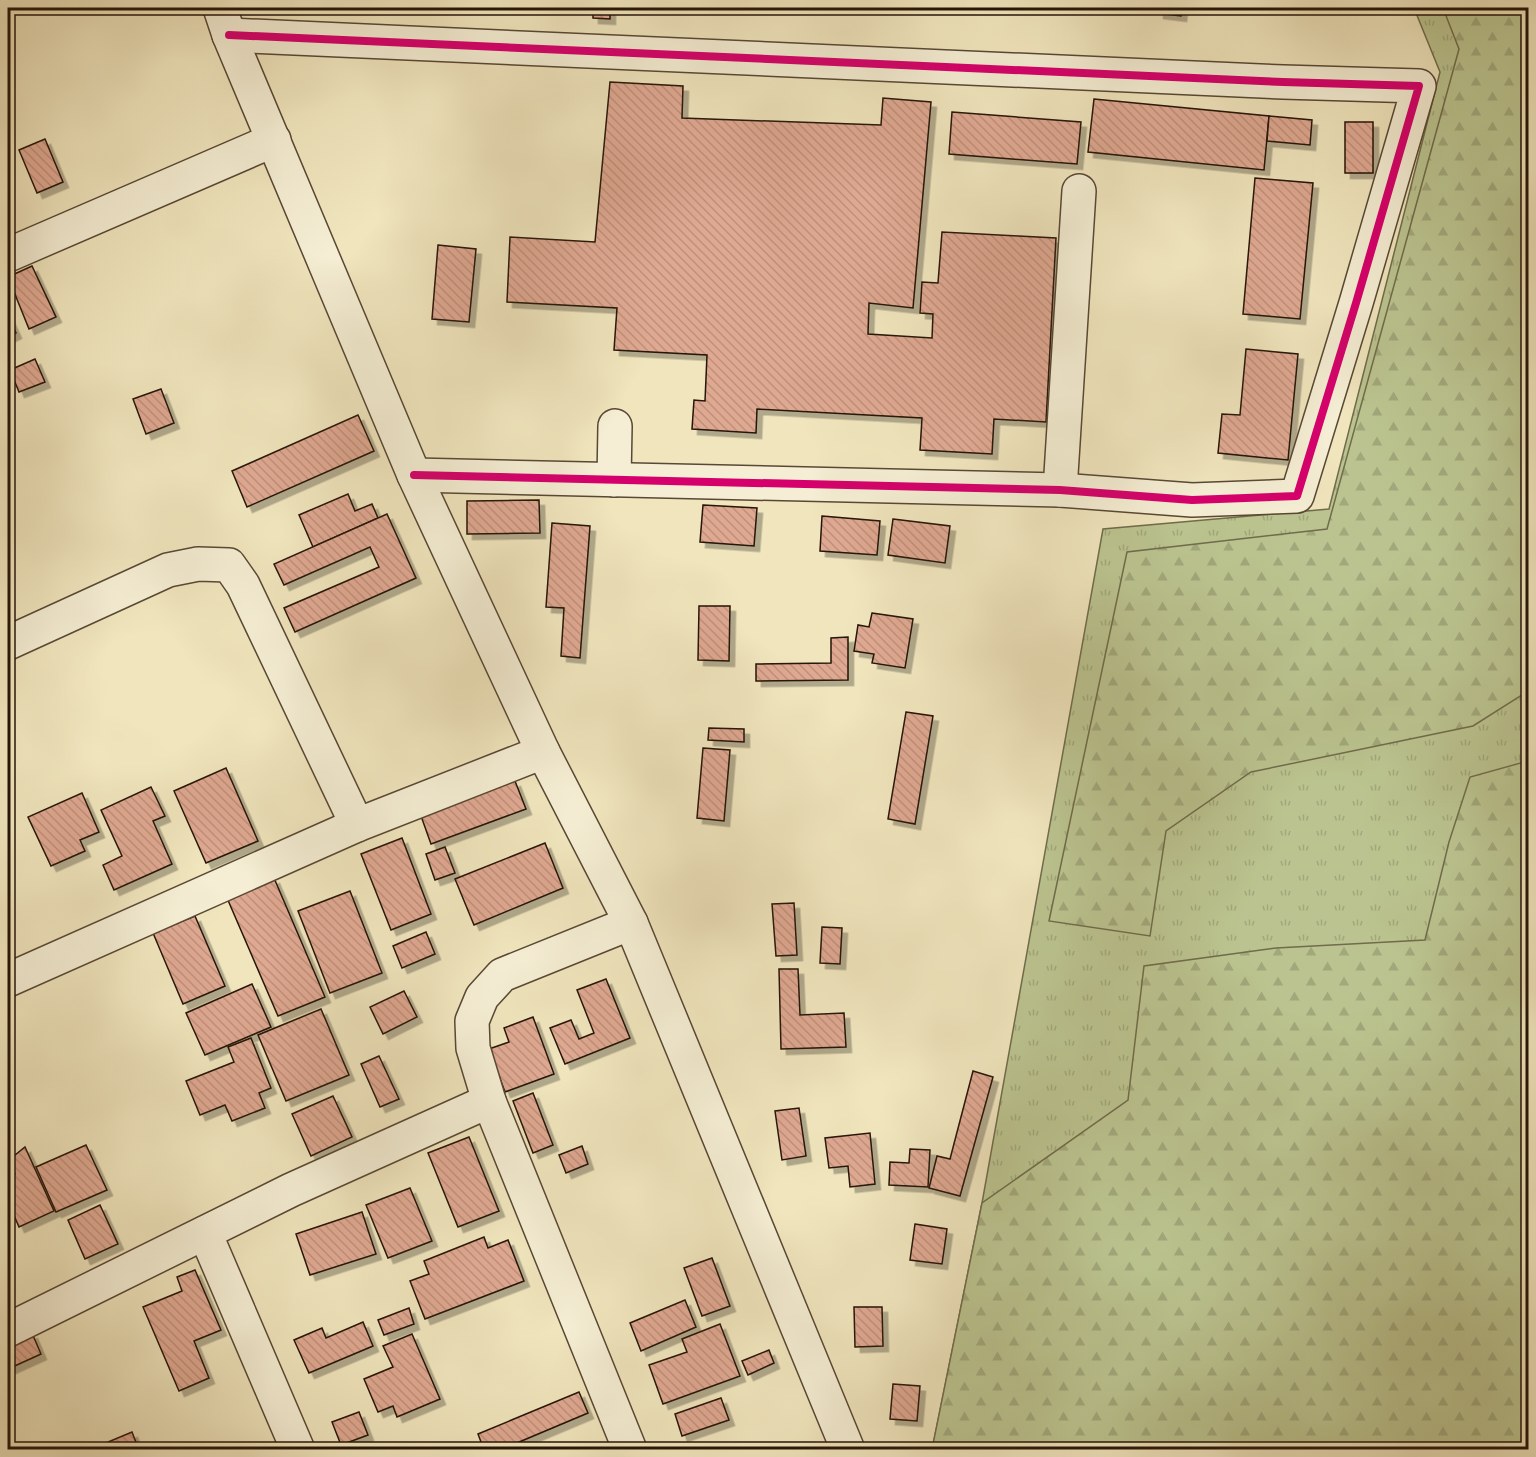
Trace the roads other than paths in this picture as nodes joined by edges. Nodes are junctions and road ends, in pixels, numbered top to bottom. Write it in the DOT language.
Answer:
graph roads {
  1 [pos="224,21"];
  2 [pos="274,140"];
  3 [pos="1079,191"];
  4 [pos="8,255"];
  5 [pos="615,426"];
  6 [pos="414,475"];
  7 [pos="614,480"];
  8 [pos="1060,490"];
  9 [pos="8,643"];
  10 [pos="543,752"];
  11 [pos="357,825"];
  12 [pos="631,923"];
  13 [pos="8,980"];
  14 [pos="489,1101"];
  15 [pos="206,1233"];
  16 [pos="8,1330"];
  17 [pos="298,1449"];
  18 [pos="630,1449"];
  19 [pos="848,1449"];
  1 -- 2 [label="street"];
  1 -- 8 [label="street"];
  2 -- 4 [label="street"];
  2 -- 6 [label="street"];
  3 -- 8 [label="street"];
  5 -- 7 [label="street"];
  6 -- 7 [label="street"];
  6 -- 10 [label="street"];
  7 -- 8 [label="street"];
  9 -- 11 [label="street"];
  10 -- 11 [label="street"];
  10 -- 12 [label="street"];
  11 -- 13 [label="street"];
  12 -- 14 [label="street"];
  12 -- 19 [label="street"];
  14 -- 15 [label="street"];
  14 -- 18 [label="street"];
  15 -- 16 [label="street"];
  15 -- 17 [label="street"];
}
